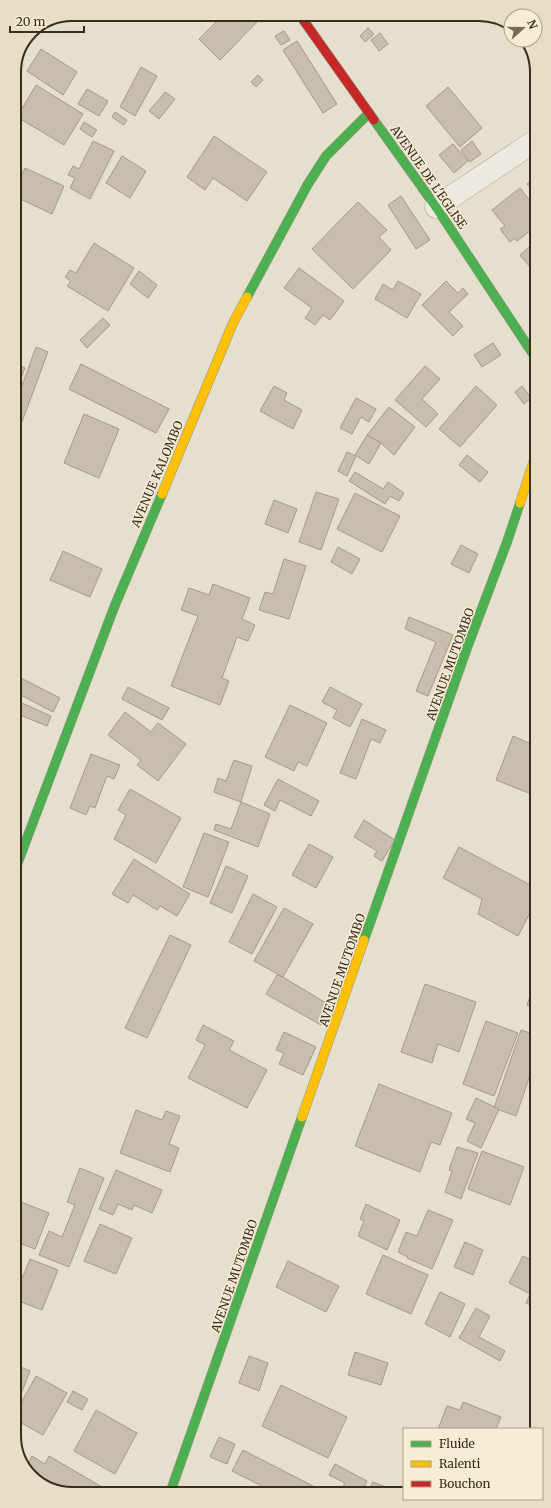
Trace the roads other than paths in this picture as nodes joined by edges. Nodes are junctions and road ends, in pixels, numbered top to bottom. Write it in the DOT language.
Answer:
graph roads {
  1 [pos="304,21"];
  2 [pos="369,113"];
  3 [pos="530,145"];
  4 [pos="436,207"];
  5 [pos="530,349"];
  6 [pos="530,472"];
  7 [pos="21,854"];
  8 [pos="172,1487"];
  1 -- 2 [label="street, AVENUE DE L'EGLISE"];
  2 -- 4 [label="street, AVENUE DE L'EGLISE"];
  2 -- 7 [label="street, AVENUE KALOMBO"];
  3 -- 4 [label="street"];
  4 -- 5 [label="street, AVENUE DE L'EGLISE"];
  6 -- 8 [label="street, AVENUE MUTOMBO"];
}
